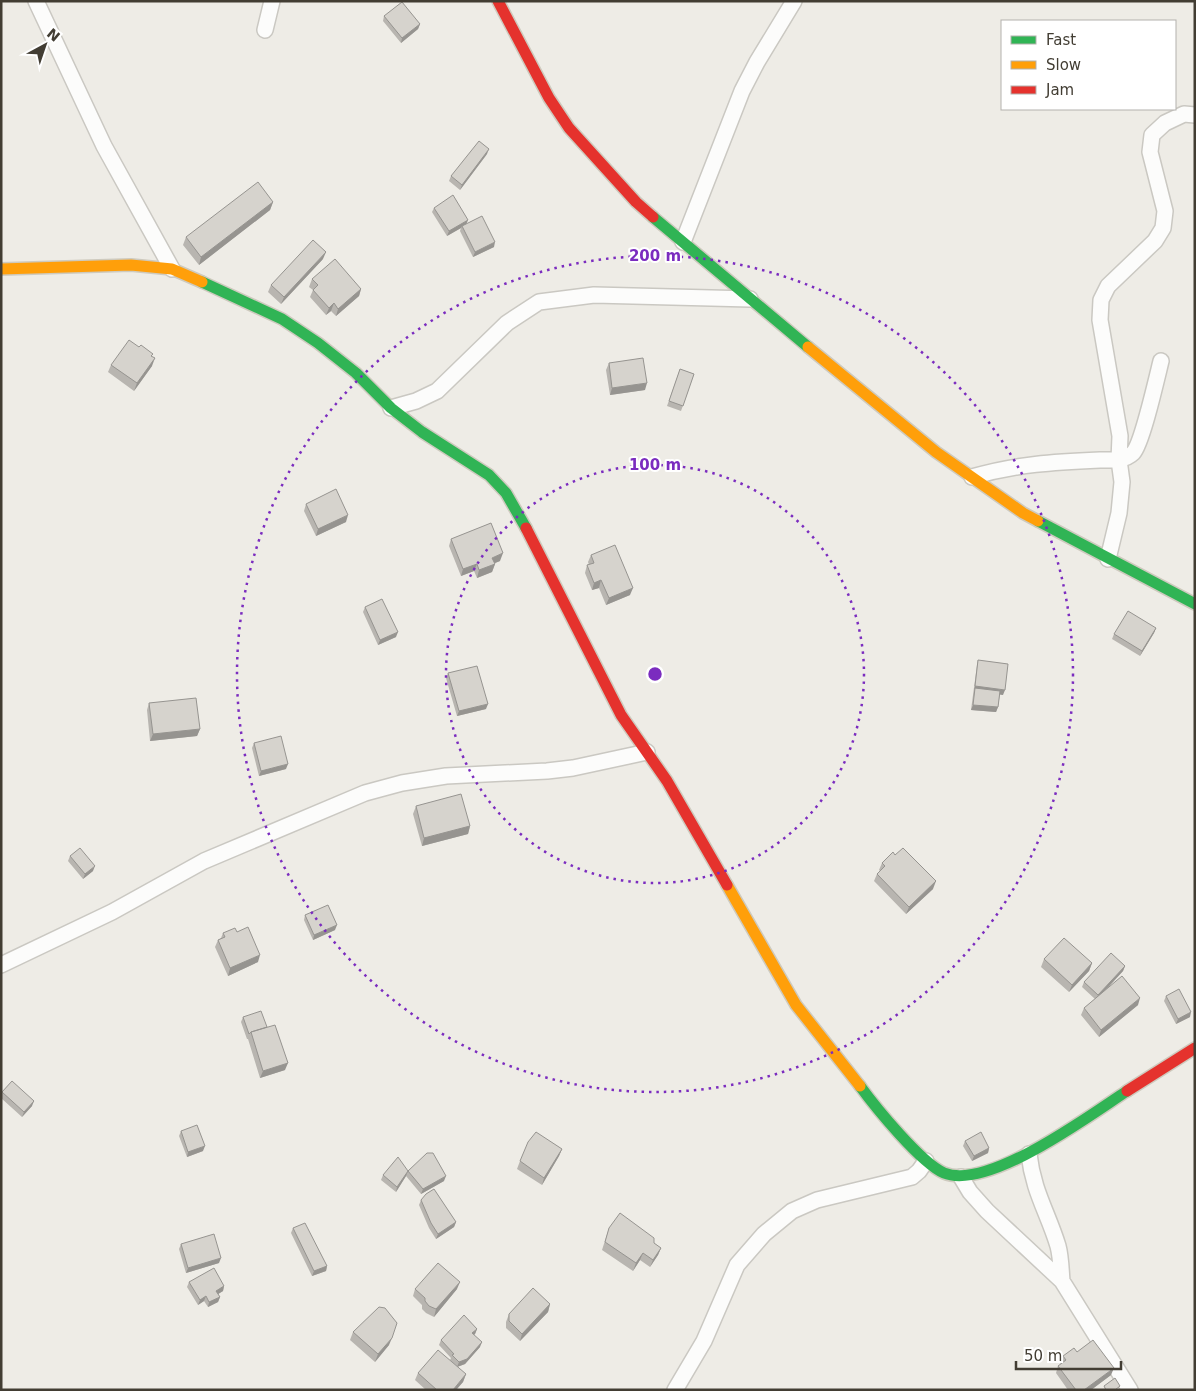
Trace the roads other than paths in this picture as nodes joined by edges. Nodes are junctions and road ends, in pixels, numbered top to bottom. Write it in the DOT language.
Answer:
graph roads {
  1 [pos="36,1"];
  2 [pos="272,1"];
  3 [pos="498,1"];
  4 [pos="794,1"];
  5 [pos="265,30"];
  6 [pos="1195,115"];
  7 [pos="682,242"];
  8 [pos="1,269"];
  9 [pos="172,269"];
  10 [pos="750,299"];
  11 [pos="1161,361"];
  12 [pos="391,408"];
  13 [pos="1119,460"];
  14 [pos="972,477"];
  15 [pos="1108,558"];
  16 [pos="1195,604"];
  17 [pos="647,752"];
  18 [pos="1,965"];
  19 [pos="1195,1048"];
  20 [pos="1029,1154"];
  21 [pos="926,1162"];
  22 [pos="961,1177"];
  23 [pos="1062,1281"];
  24 [pos="675,1390"];
  25 [pos="1130,1390"];
  1 -- 9 [label="street"];
  2 -- 5 [label="street"];
  3 -- 7 [label="street"];
  4 -- 7 [label="street"];
  6 -- 13 [label="street"];
  7 -- 10 [label="street"];
  8 -- 9 [label="street"];
  9 -- 12 [label="street"];
  10 -- 12 [label="street"];
  10 -- 14 [label="street"];
  11 -- 13 [label="street"];
  12 -- 17 [label="street"];
  13 -- 14 [label="street"];
  13 -- 15 [label="street"];
  14 -- 15 [label="street"];
  15 -- 16 [label="street"];
  17 -- 18 [label="street"];
  17 -- 21 [label="street"];
  19 -- 20 [label="street"];
  20 -- 22 [label="street"];
  20 -- 23 [label="street"];
  21 -- 22 [label="street"];
  21 -- 24 [label="street"];
  22 -- 23 [label="street"];
  23 -- 25 [label="street"];
}
